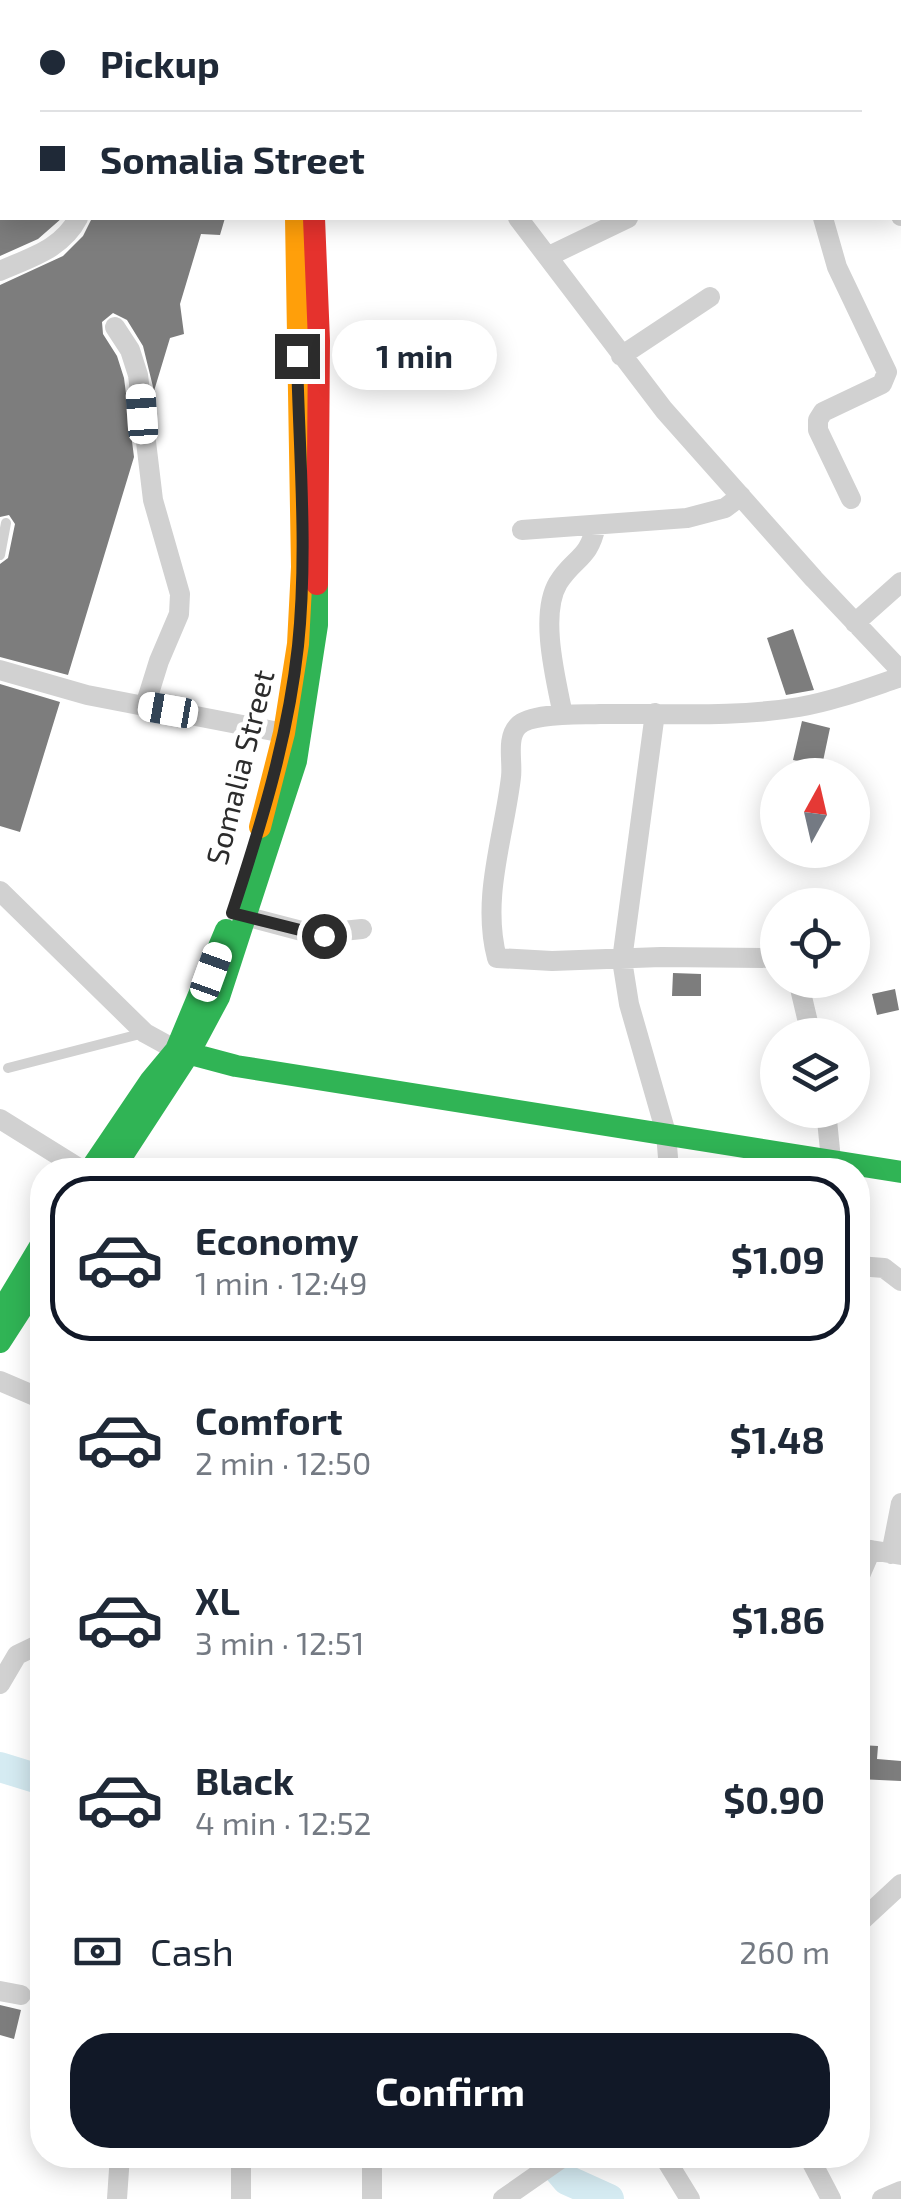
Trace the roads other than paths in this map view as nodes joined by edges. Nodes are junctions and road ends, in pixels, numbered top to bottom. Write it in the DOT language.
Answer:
graph roads {
  1 [pos="77,220"];
  2 [pos="296,220"];
  3 [pos="314,220"];
  4 [pos="520,220"];
  5 [pos="624,220"];
  6 [pos="824,220"];
  7 [pos="548,256"];
  8 [pos="0,271"];
  9 [pos="710,297"];
  10 [pos="116,327"];
  11 [pos="621,356"];
  12 [pos="741,496"];
  13 [pos="851,500"];
  14 [pos="6,523"];
  15 [pos="596,525"];
  16 [pos="522,530"];
  17 [pos="0,555"];
  18 [pos="901,582"];
  19 [pos="855,622"];
  20 [pos="0,670"];
  21 [pos="901,674"];
  22 [pos="145,706"];
  23 [pos="655,713"];
  24 [pos="563,715"];
  25 [pos="284,734"];
  26 [pos="0,892"];
  27 [pos="240,915"];
  28 [pos="362,929"];
  29 [pos="760,958"];
  30 [pos="622,960"];
  31 [pos="145,1033"];
  32 [pos="182,1052"];
  33 [pos="8,1068"];
  34 [pos="0,1119"];
  35 [pos="828,1128"];
  36 [pos="666,1133"];
  37 [pos="66,1158"];
  38 [pos="95,1158"];
  39 [pos="120,1158"];
  40 [pos="668,1158"];
  41 [pos="796,1158"];
  42 [pos="831,1158"];
  43 [pos="870,1169"];
  44 [pos="901,1172"];
  45 [pos="30,1263"];
  46 [pos="870,1267"];
  47 [pos="901,1281"];
  48 [pos="30,1296"];
  49 [pos="0,1313"];
  50 [pos="0,1342"];
  51 [pos="0,1381"];
  52 [pos="30,1395"];
  53 [pos="901,1503"];
  54 [pos="880,1552"];
  55 [pos="8,1650"];
  56 [pos="0,1684"];
  57 [pos="901,1884"];
  58 [pos="870,1913"];
  59 [pos="119,2168"];
  60 [pos="240,2168"];
  61 [pos="372,2168"];
  62 [pos="549,2168"];
  63 [pos="671,2168"];
  64 [pos="815,2168"];
  65 [pos="901,2190"];
  66 [pos="118,2199"];
  67 [pos="241,2199"];
  68 [pos="372,2199"];
  69 [pos="503,2199"];
  70 [pos="690,2199"];
  71 [pos="831,2199"];
  72 [pos="882,2199"];
  1 -- 8 [label="street"];
  2 -- 25 [label="main road, Somalia Street"];
  3 -- 27 [label="main road"];
  4 -- 7 [label="street"];
  5 -- 7 [label="street"];
  6 -- 13 [label="street"];
  7 -- 11 [label="street"];
  9 -- 11 [label="street"];
  10 -- 22 [label="street"];
  11 -- 12 [label="street"];
  12 -- 15 [label="street"];
  12 -- 19 [label="street"];
  14 -- 17 [label="lane"];
  15 -- 16 [label="street"];
  15 -- 24 [label="street"];
  18 -- 19 [label="street"];
  19 -- 21 [label="street"];
  20 -- 22 [label="street"];
  21 -- 23 [label="street"];
  22 -- 25 [label="street"];
  23 -- 24 [label="street"];
  23 -- 30 [label="street"];
  24 -- 30 [label="street"];
  25 -- 27 [label="main road, Somalia Street"];
  26 -- 31 [label="street"];
  27 -- 28 [label="street"];
  27 -- 32 [label="main road"];
  29 -- 30 [label="street"];
  30 -- 36 [label="street"];
  31 -- 32 [label="street"];
  31 -- 33 [label="lane"];
  32 -- 36 [label="main road"];
  32 -- 38 [label="main road"];
  32 -- 39 [label="main road"];
  34 -- 37 [label="street"];
  35 -- 42 [label="street"];
  36 -- 40 [label="street"];
  36 -- 41 [label="main road"];
  43 -- 44 [label="main road"];
  45 -- 49 [label="main road"];
  46 -- 47 [label="street"];
  48 -- 50 [label="main road"];
  51 -- 52 [label="street"];
  53 -- 54 [label="street"];
  55 -- 56 [label="street"];
  57 -- 58 [label="street"];
  59 -- 66 [label="street"];
  60 -- 67 [label="street"];
  61 -- 68 [label="street"];
  62 -- 69 [label="street"];
  63 -- 70 [label="street"];
  64 -- 71 [label="street"];
  65 -- 72 [label="street"];
}
